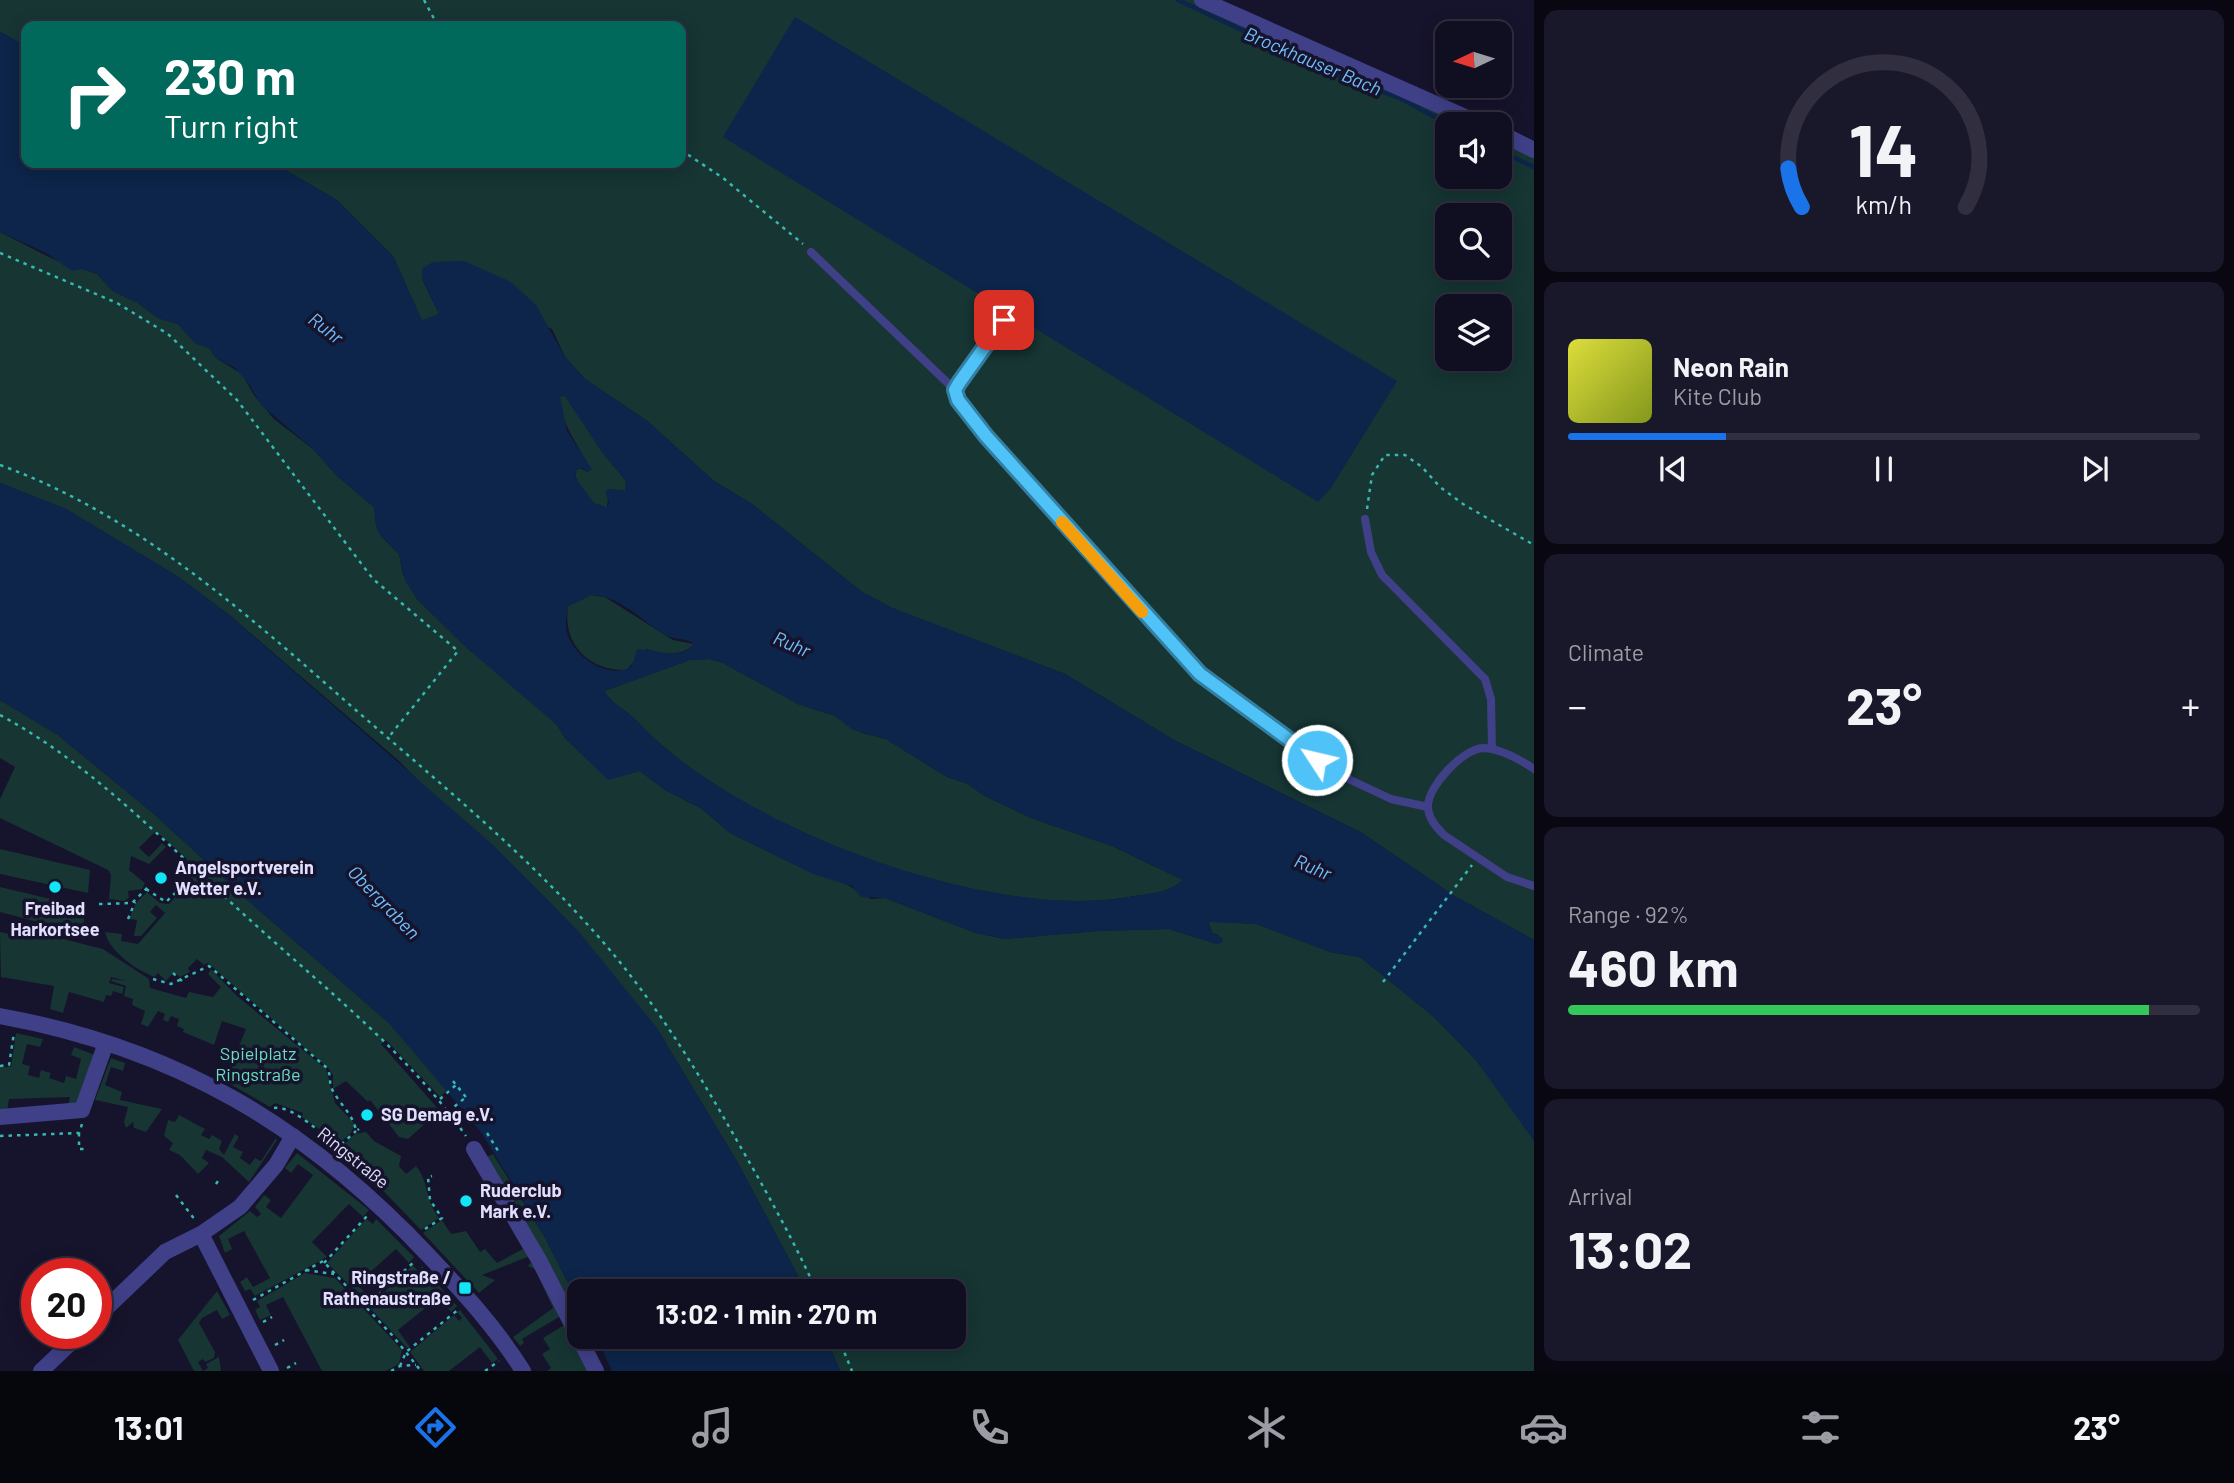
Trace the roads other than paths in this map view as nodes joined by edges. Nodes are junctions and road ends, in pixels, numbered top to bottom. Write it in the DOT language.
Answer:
graph roads {
  1 [pos="1202,0"];
  2 [pos="1454,112"];
  3 [pos="1512,139"];
  4 [pos="1534,150"];
  5 [pos="811,252"];
  6 [pos="1004,320"];
  7 [pos="955,390"];
  8 [pos="1365,519"];
  9 [pos="1492,749"];
  10 [pos="1534,769"];
  11 [pos="1428,807"];
  12 [pos="1534,886"];
  13 [pos="0,1016"];
  14 [pos="106,1043"];
  15 [pos="0,1117"];
  16 [pos="293,1136"];
  17 [pos="474,1149"];
  18 [pos="203,1233"];
  19 [pos="112,1303"];
  20 [pos="64,1349"];
  21 [pos="41,1371"];
  22 [pos="271,1371"];
  23 [pos="523,1371"];
  24 [pos="596,1371"];
  1 -- 2 [label="street"];
  3 -- 4 [label="street"];
  5 -- 7 [label="lane"];
  6 -- 7 [label="lane"];
  7 -- 11 [label="lane"];
  8 -- 9 [label="lane"];
  9 -- 10 [label="lane"];
  9 -- 11 [label="lane"];
  11 -- 12 [label="lane"];
  13 -- 14 [label="street, Ringstraße"];
  14 -- 15 [label="street"];
  14 -- 16 [label="street, Ringstraße"];
  16 -- 18 [label="street"];
  16 -- 23 [label="street, Ringstraße"];
  17 -- 24 [label="street"];
  18 -- 19 [label="street"];
  18 -- 22 [label="street"];
  20 -- 21 [label="street"];
}
